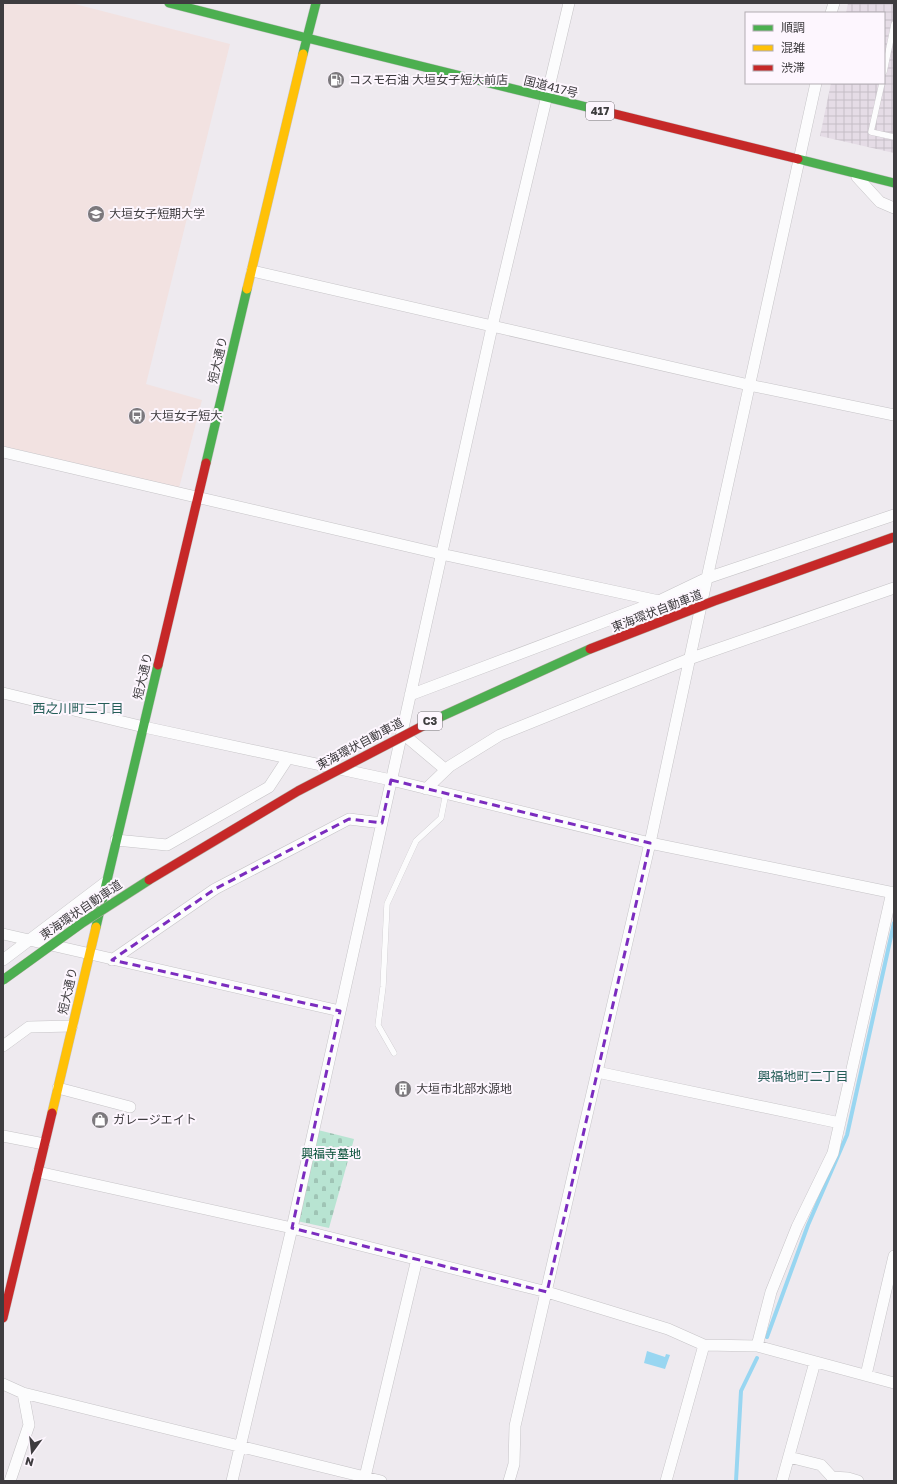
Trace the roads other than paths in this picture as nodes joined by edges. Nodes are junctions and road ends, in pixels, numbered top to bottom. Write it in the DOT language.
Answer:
graph roads {
  1 [pos="168,3"];
  2 [pos="316,3"];
  3 [pos="569,3"];
  4 [pos="894,24"];
  5 [pos="307,38"];
  6 [pos="892,42"];
  7 [pos="885,68"];
  8 [pos="816,84"];
  9 [pos="882,84"];
  10 [pos="546,98"];
  11 [pos="894,137"];
  12 [pos="799,159"];
  13 [pos="854,173"];
  14 [pos="894,183"];
  15 [pos="894,208"];
  16 [pos="252,271"];
  17 [pos="492,327"];
  18 [pos="749,385"];
  19 [pos="894,415"];
  20 [pos="3,452"];
  21 [pos="198,498"];
  22 [pos="894,516"];
  23 [pos="894,537"];
  24 [pos="441,554"];
  25 [pos="707,578"];
  26 [pos="894,588"];
  27 [pos="658,601"];
  28 [pos="700,610"];
  29 [pos="689,659"];
  30 [pos="3,694"];
  31 [pos="410,695"];
  32 [pos="144,727"];
  33 [pos="402,732"];
  34 [pos="288,758"];
  35 [pos="446,770"];
  36 [pos="391,780"];
  37 [pos="426,789"];
  38 [pos="446,793"];
  39 [pos="382,823"];
  40 [pos="116,840"];
  41 [pos="650,843"];
  42 [pos="106,882"];
  43 [pos="893,893"];
  44 [pos="3,934"];
  45 [pos="30,940"];
  46 [pos="88,955"];
  47 [pos="3,960"];
  48 [pos="112,960"];
  49 [pos="3,980"];
  50 [pos="340,1011"];
  51 [pos="72,1026"];
  52 [pos="3,1046"];
  53 [pos="394,1053"];
  54 [pos="598,1072"];
  55 [pos="58,1088"];
  56 [pos="130,1107"];
  57 [pos="840,1123"];
  58 [pos="3,1136"];
  59 [pos="44,1144"];
  60 [pos="38,1172"];
  61 [pos="292,1228"];
  62 [pos="894,1256"];
  63 [pos="417,1259"];
  64 [pos="547,1292"];
  65 [pos="3,1318"];
  66 [pos="704,1344"];
  67 [pos="757,1346"];
  68 [pos="815,1362"];
  69 [pos="866,1375"];
  70 [pos="894,1383"];
  71 [pos="3,1384"];
  72 [pos="23,1393"];
  73 [pos="241,1446"];
  74 [pos="789,1457"];
  75 [pos="347,1476"];
  76 [pos="365,1477"];
  77 [pos="10,1481"];
  78 [pos="232,1481"];
  79 [pos="381,1481"];
  80 [pos="509,1481"];
  81 [pos="666,1481"];
  82 [pos="782,1481"];
  83 [pos="858,1481"];
  1 -- 5 [label="main road, 国道417号"];
  2 -- 5 [label="main road"];
  3 -- 10 [label="street"];
  4 -- 6 [label="lane"];
  5 -- 10 [label="main road, 国道417号 / 417"];
  5 -- 16 [label="main road, 短大通り"];
  6 -- 7 [label="lane"];
  8 -- 12 [label="street"];
  9 -- 11 [label="lane"];
  10 -- 12 [label="main road, 国道417号 / 417"];
  10 -- 17 [label="street"];
  12 -- 13 [label="main road, 国道417号 / 417"];
  12 -- 18 [label="street"];
  13 -- 14 [label="main road, 国道417号 / 417"];
  13 -- 15 [label="street"];
  16 -- 17 [label="street"];
  16 -- 21 [label="main road, 短大通り"];
  17 -- 18 [label="street"];
  17 -- 24 [label="street"];
  18 -- 19 [label="street"];
  18 -- 25 [label="street"];
  20 -- 21 [label="street"];
  21 -- 24 [label="street"];
  21 -- 32 [label="main road, 短大通り"];
  22 -- 25 [label="street"];
  23 -- 49 [label="main road, 東海環状自動車道 / C3, bridge"];
  24 -- 27 [label="street"];
  24 -- 31 [label="street"];
  25 -- 27 [label="street"];
  25 -- 28 [label="street"];
  26 -- 29 [label="street"];
  27 -- 28 [label="street"];
  27 -- 31 [label="street"];
  28 -- 29 [label="street"];
  29 -- 35 [label="street"];
  29 -- 41 [label="street"];
  30 -- 32 [label="street"];
  31 -- 33 [label="street"];
  32 -- 34 [label="street"];
  32 -- 40 [label="main road, 短大通り"];
  33 -- 35 [label="street"];
  33 -- 36 [label="street"];
  34 -- 36 [label="street"];
  34 -- 40 [label="street"];
  35 -- 37 [label="street"];
  36 -- 37 [label="street"];
  36 -- 39 [label="street"];
  37 -- 38 [label="street"];
  38 -- 41 [label="street"];
  38 -- 53 [label="lane"];
  39 -- 48 [label="street"];
  39 -- 50 [label="street"];
  40 -- 42 [label="main road, 短大通り"];
  41 -- 43 [label="street"];
  41 -- 54 [label="street"];
  42 -- 45 [label="street"];
  42 -- 46 [label="main road, 短大通り"];
  43 -- 57 [label="street"];
  44 -- 45 [label="street"];
  45 -- 46 [label="street"];
  45 -- 47 [label="street"];
  46 -- 48 [label="street"];
  46 -- 51 [label="main road, 短大通り"];
  48 -- 50 [label="street"];
  50 -- 61 [label="street"];
  51 -- 52 [label="street"];
  51 -- 55 [label="main road, 短大通り"];
  54 -- 57 [label="street"];
  54 -- 64 [label="street"];
  55 -- 56 [label="street"];
  55 -- 59 [label="main road, 短大通り"];
  57 -- 67 [label="street"];
  58 -- 59 [label="street"];
  59 -- 60 [label="main road, 短大通り"];
  60 -- 61 [label="street"];
  60 -- 65 [label="main road, 短大通り"];
  61 -- 63 [label="street"];
  61 -- 73 [label="street"];
  62 -- 69 [label="street"];
  63 -- 64 [label="street"];
  63 -- 76 [label="street"];
  64 -- 66 [label="street"];
  64 -- 80 [label="street"];
  66 -- 67 [label="street"];
  66 -- 81 [label="street"];
  67 -- 68 [label="street"];
  68 -- 69 [label="street"];
  68 -- 74 [label="street"];
  69 -- 70 [label="street"];
  71 -- 72 [label="street"];
  72 -- 73 [label="street"];
  72 -- 77 [label="street"];
  73 -- 75 [label="street"];
  73 -- 78 [label="street"];
  74 -- 82 [label="street"];
  74 -- 83 [label="street"];
  75 -- 76 [label="street"];
  76 -- 79 [label="street"];
}
